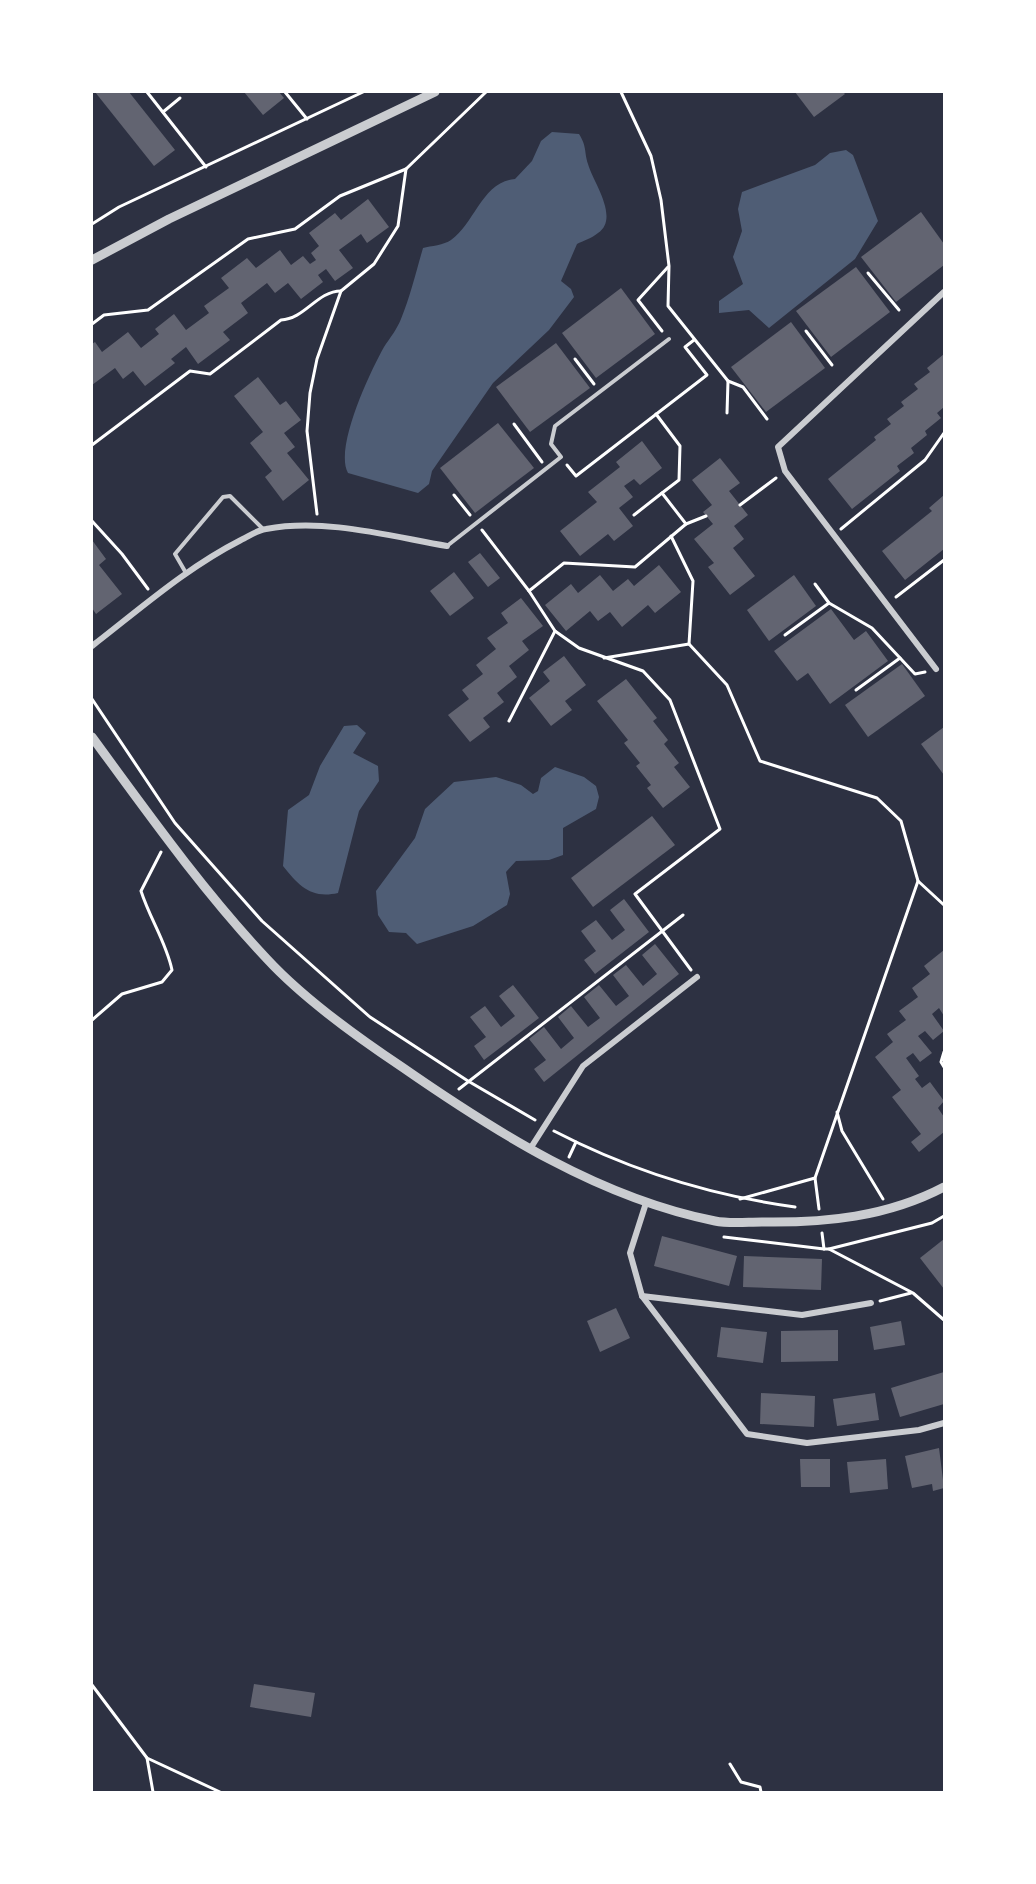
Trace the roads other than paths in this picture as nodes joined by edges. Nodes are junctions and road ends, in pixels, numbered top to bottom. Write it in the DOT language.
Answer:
graph roads {
  1 [pos="435,92"];
  2 [pos="92,260"];
  3 [pos="945,292"];
  4 [pos="669,339"];
  5 [pos="263,529"];
  6 [pos="447,546"];
  7 [pos="187,573"];
  8 [pos="92,646"];
  9 [pos="936,669"];
  10 [pos="92,737"];
  11 [pos="697,977"];
  12 [pos="530,1149"];
  13 [pos="945,1186"];
  14 [pos="646,1203"];
  15 [pos="642,1296"];
  16 [pos="871,1303"];
  17 [pos="945,1423"];
  1 -- 2 [label="street"];
  3 -- 9 [label="street"];
  4 -- 6 [label="lane"];
  5 -- 6 [label="street"];
  5 -- 7 [label="street"];
  5 -- 7 [label="lane"];
  7 -- 8 [label="street"];
  10 -- 12 [label="street"];
  11 -- 12 [label="street"];
  12 -- 14 [label="street"];
  13 -- 14 [label="street"];
  14 -- 15 [label="street"];
  15 -- 16 [label="street"];
  15 -- 17 [label="street"];
}
